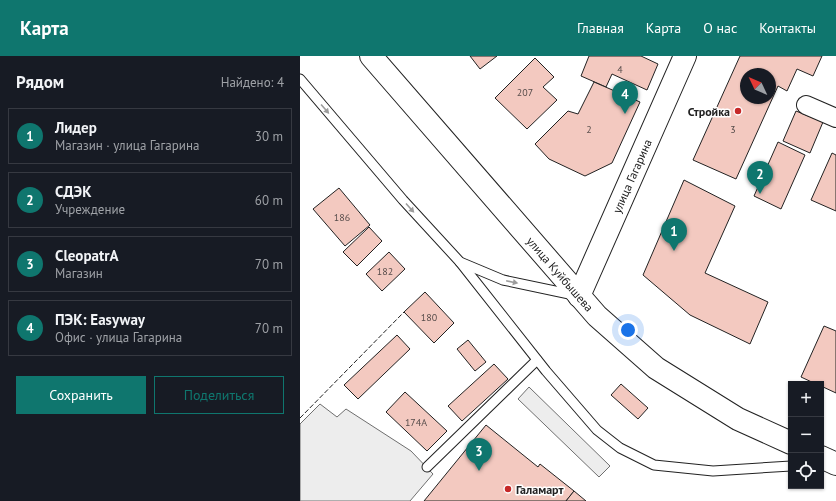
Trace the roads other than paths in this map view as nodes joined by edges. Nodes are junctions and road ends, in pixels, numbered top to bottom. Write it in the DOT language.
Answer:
graph roads {
  1 [pos="371,56"];
  2 [pos="685,56"];
  3 [pos="300,79"];
  4 [pos="806,105"];
  5 [pos="836,118"];
  6 [pos="460,262"];
  7 [pos="579,296"];
  8 [pos="537,360"];
  9 [pos="788,442"];
  10 [pos="788,466"];
  11 [pos="427,467"];
  1 -- 7 [label="main road, улица Куйбышева"];
  2 -- 7 [label="main road, улица Гагарина"];
  3 -- 6 [label="lane, one-way"];
  4 -- 5 [label="street"];
  6 -- 7 [label="lane, one-way"];
  6 -- 8 [label="lane"];
  7 -- 9 [label="main road, улица Куйбышева"];
  8 -- 10 [label="lane"];
  8 -- 11 [label="lane"];
}
